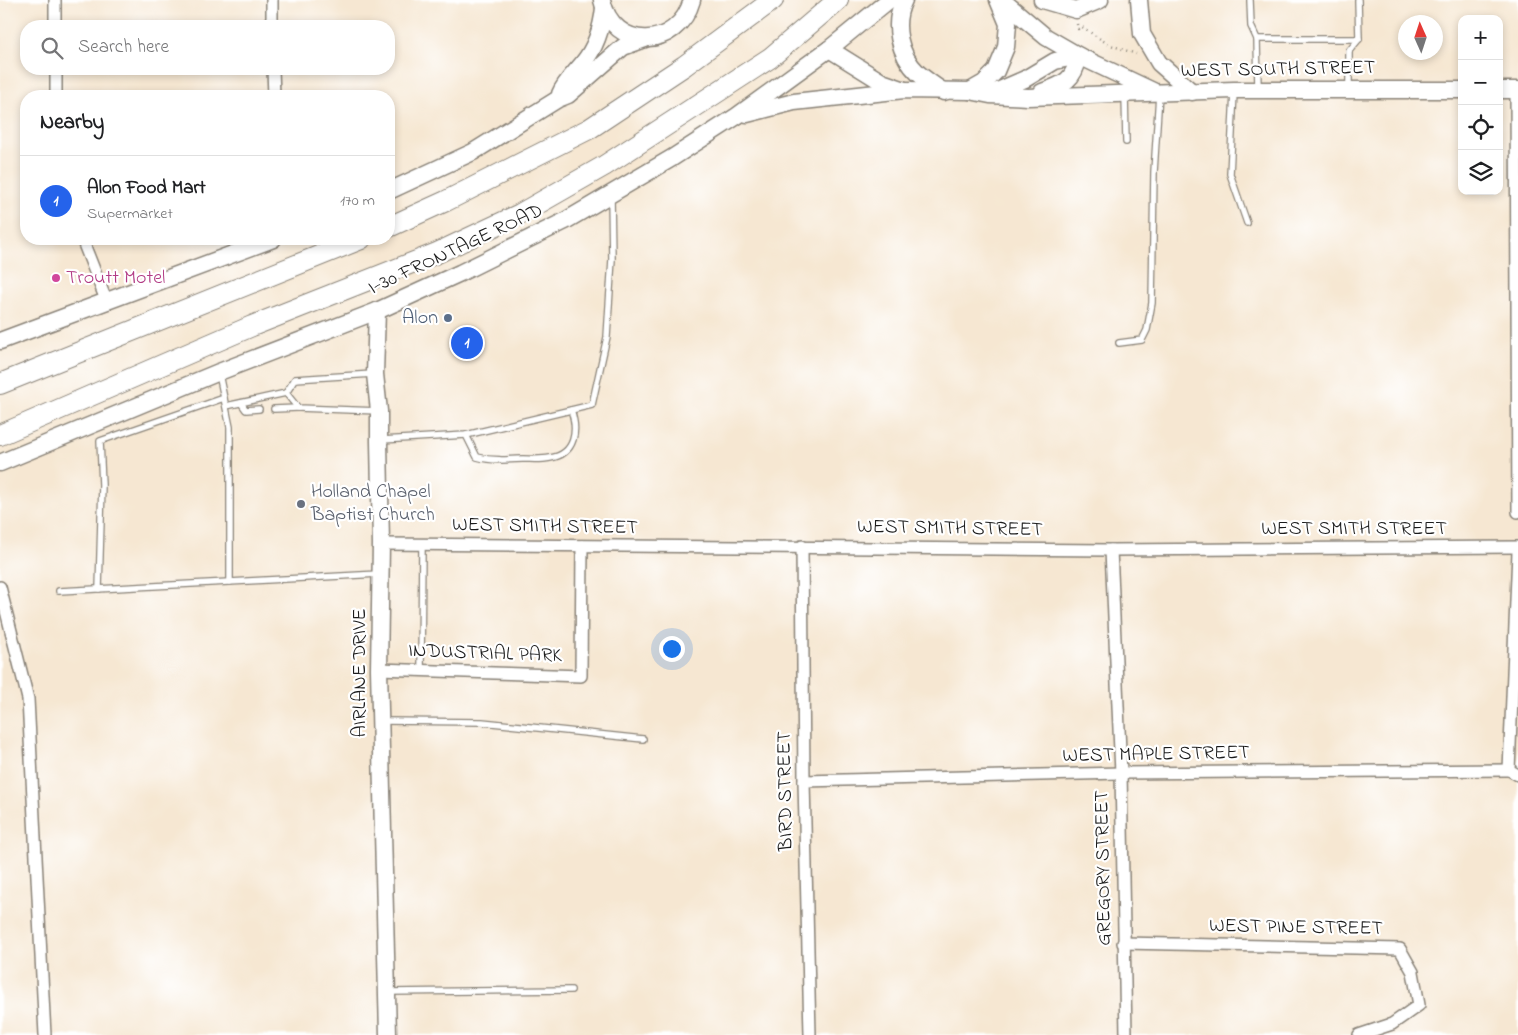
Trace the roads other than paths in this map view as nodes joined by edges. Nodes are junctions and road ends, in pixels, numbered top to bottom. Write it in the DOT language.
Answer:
graph roads {
  1 [pos="55,0"];
  2 [pos="272,0"];
  3 [pos="692,0"];
  4 [pos="773,0"];
  5 [pos="838,0"];
  6 [pos="889,0"];
  7 [pos="904,0"];
  8 [pos="998,0"];
  9 [pos="1002,0"];
  10 [pos="1042,0"];
  11 [pos="1100,0"];
  12 [pos="1139,0"];
  13 [pos="1250,0"];
  14 [pos="1358,0"];
  15 [pos="603,4"];
  16 [pos="55,20"];
  17 [pos="272,20"];
  18 [pos="645,38"];
  19 [pos="1257,39"];
  20 [pos="1359,39"];
  21 [pos="829,49"];
  22 [pos="1079,56"];
  23 [pos="56,75"];
  24 [pos="274,75"];
  25 [pos="56,90"];
  26 [pos="274,90"];
  27 [pos="904,90"];
  28 [pos="1234,90"];
  29 [pos="1258,90"];
  30 [pos="1349,90"];
  31 [pos="1458,90"];
  32 [pos="1511,90"];
  33 [pos="944,92"];
  34 [pos="970,92"];
  35 [pos="1157,92"];
  36 [pos="1192,92"];
  37 [pos="1125,94"];
  38 [pos="990,95"];
  39 [pos="1028,97"];
  40 [pos="558,99"];
  41 [pos="737,116"];
  42 [pos="1126,142"];
  43 [pos="395,189"];
  44 [pos="610,195"];
  45 [pos="1247,222"];
  46 [pos="395,223"];
  47 [pos="84,245"];
  48 [pos="257,245"];
  49 [pos="346,245"];
  50 [pos="106,300"];
  51 [pos="377,311"];
  52 [pos="1517,323"];
  53 [pos="0,341"];
  54 [pos="1119,343"];
  55 [pos="219,372"];
  56 [pos="375,374"];
  57 [pos="0,384"];
  58 [pos="286,393"];
  59 [pos="224,398"];
  60 [pos="240,403"];
  61 [pos="226,406"];
  62 [pos="298,408"];
  63 [pos="259,409"];
  64 [pos="274,409"];
  65 [pos="571,410"];
  66 [pos="379,411"];
  67 [pos="1518,422"];
  68 [pos="0,435"];
  69 [pos="466,435"];
  70 [pos="379,440"];
  71 [pos="0,463"];
  72 [pos="1518,512"];
  73 [pos="381,544"];
  74 [pos="422,544"];
  75 [pos="582,546"];
  76 [pos="802,546"];
  77 [pos="1518,547"];
  78 [pos="1111,550"];
  79 [pos="1518,552"];
  80 [pos="381,574"];
  81 [pos="230,582"];
  82 [pos="0,587"];
  83 [pos="99,589"];
  84 [pos="59,591"];
  85 [pos="379,670"];
  86 [pos="420,671"];
  87 [pos="381,721"];
  88 [pos="642,739"];
  89 [pos="1121,773"];
  90 [pos="1513,773"];
  91 [pos="804,781"];
  92 [pos="1123,943"];
  93 [pos="571,990"];
  94 [pos="387,992"];
  95 [pos="45,1035"];
  96 [pos="388,1035"];
  97 [pos="810,1035"];
  98 [pos="1126,1035"];
  99 [pos="1359,1035"];
  1 -- 16 [label="street"];
  2 -- 17 [label="street"];
  3 -- 18 [label="main road"];
  4 -- 46 [label="highway"];
  5 -- 68 [label="highway"];
  6 -- 21 [label="main road, I-30 FRONTAGE ROAD"];
  7 -- 33 [label="main road"];
  8 -- 34 [label="main road"];
  9 -- 22 [label="main road, WEST SOUTH STREET"];
  10 -- 11 [label="main road"];
  12 -- 36 [label="main road"];
  13 -- 19 [label="lane"];
  14 -- 20 [label="lane"];
  15 -- 18 [label="main road"];
  15 -- 40 [label="main road"];
  18 -- 40 [label="main road"];
  19 -- 20 [label="lane"];
  19 -- 29 [label="lane"];
  20 -- 30 [label="lane"];
  21 -- 27 [label="main road, WEST SOUTH STREET"];
  21 -- 41 [label="main road, I-30 FRONTAGE ROAD"];
  22 -- 35 [label="main road, WEST SOUTH STREET"];
  22 -- 38 [label="main road"];
  22 -- 39 [label="main road"];
  23 -- 25 [label="street"];
  24 -- 26 [label="street"];
  27 -- 33 [label="main road, WEST SOUTH STREET"];
  27 -- 41 [label="main road, WEST SOUTH STREET"];
  28 -- 29 [label="main road, WEST SOUTH STREET"];
  28 -- 36 [label="main road, WEST SOUTH STREET"];
  28 -- 45 [label="lane"];
  29 -- 30 [label="main road, WEST SOUTH STREET"];
  30 -- 31 [label="main road, WEST SOUTH STREET"];
  32 -- 52 [label="street"];
  33 -- 34 [label="main road, WEST SOUTH STREET"];
  34 -- 38 [label="main road, WEST SOUTH STREET"];
  35 -- 36 [label="main road, WEST SOUTH STREET"];
  35 -- 37 [label="main road, WEST SOUTH STREET"];
  35 -- 54 [label="lane"];
  37 -- 39 [label="main road, WEST SOUTH STREET"];
  37 -- 42 [label="lane"];
  38 -- 39 [label="main road, WEST SOUTH STREET"];
  40 -- 43 [label="main road"];
  41 -- 44 [label="main road, I-30 FRONTAGE ROAD"];
  44 -- 51 [label="main road, I-30 FRONTAGE ROAD"];
  44 -- 65 [label="lane"];
  47 -- 50 [label="street"];
  48 -- 50 [label="main road"];
  49 -- 57 [label="highway"];
  50 -- 53 [label="main road"];
  51 -- 55 [label="main road, I-30 FRONTAGE ROAD"];
  51 -- 56 [label="main road, AIRLANE DRIVE"];
  52 -- 67 [label="street"];
  55 -- 59 [label="lane"];
  55 -- 71 [label="main road, I-30 FRONTAGE ROAD"];
  56 -- 58 [label="lane"];
  56 -- 66 [label="main road, AIRLANE DRIVE"];
  58 -- 60 [label="lane"];
  58 -- 62 [label="lane"];
  59 -- 61 [label="lane"];
  59 -- 83 [label="lane"];
  60 -- 61 [label="lane"];
  60 -- 63 [label="lane"];
  61 -- 81 [label="lane"];
  62 -- 64 [label="lane"];
  62 -- 66 [label="lane"];
  65 -- 69 [label="lane"];
  65 -- 69 [label="lane"];
  66 -- 70 [label="main road, AIRLANE DRIVE"];
  67 -- 72 [label="street"];
  69 -- 70 [label="lane"];
  70 -- 73 [label="main road, AIRLANE DRIVE"];
  73 -- 74 [label="street, WEST SMITH STREET"];
  73 -- 80 [label="main road, AIRLANE DRIVE"];
  74 -- 75 [label="street, WEST SMITH STREET"];
  74 -- 86 [label="lane"];
  75 -- 76 [label="street, WEST SMITH STREET"];
  75 -- 86 [label="street, INDUSTRIAL PARK"];
  76 -- 78 [label="street, WEST SMITH STREET"];
  76 -- 91 [label="street, BIRD STREET"];
  77 -- 78 [label="street, WEST SMITH STREET"];
  78 -- 89 [label="street, GREGORY STREET"];
  79 -- 90 [label="street"];
  80 -- 81 [label="lane"];
  80 -- 85 [label="main road, AIRLANE DRIVE"];
  81 -- 83 [label="lane"];
  82 -- 95 [label="street"];
  83 -- 84 [label="lane"];
  85 -- 86 [label="street, INDUSTRIAL PARK"];
  85 -- 87 [label="main road, AIRLANE DRIVE"];
  87 -- 88 [label="lane"];
  87 -- 94 [label="main road, AIRLANE DRIVE"];
  89 -- 90 [label="street, WEST MAPLE STREET"];
  89 -- 91 [label="street, WEST MAPLE STREET"];
  89 -- 92 [label="street, GREGORY STREET"];
  91 -- 97 [label="street, BIRD STREET"];
  92 -- 98 [label="street, GREGORY STREET"];
  92 -- 99 [label="street, WEST PINE STREET"];
  93 -- 94 [label="lane"];
  94 -- 96 [label="main road, AIRLANE DRIVE"];
}
